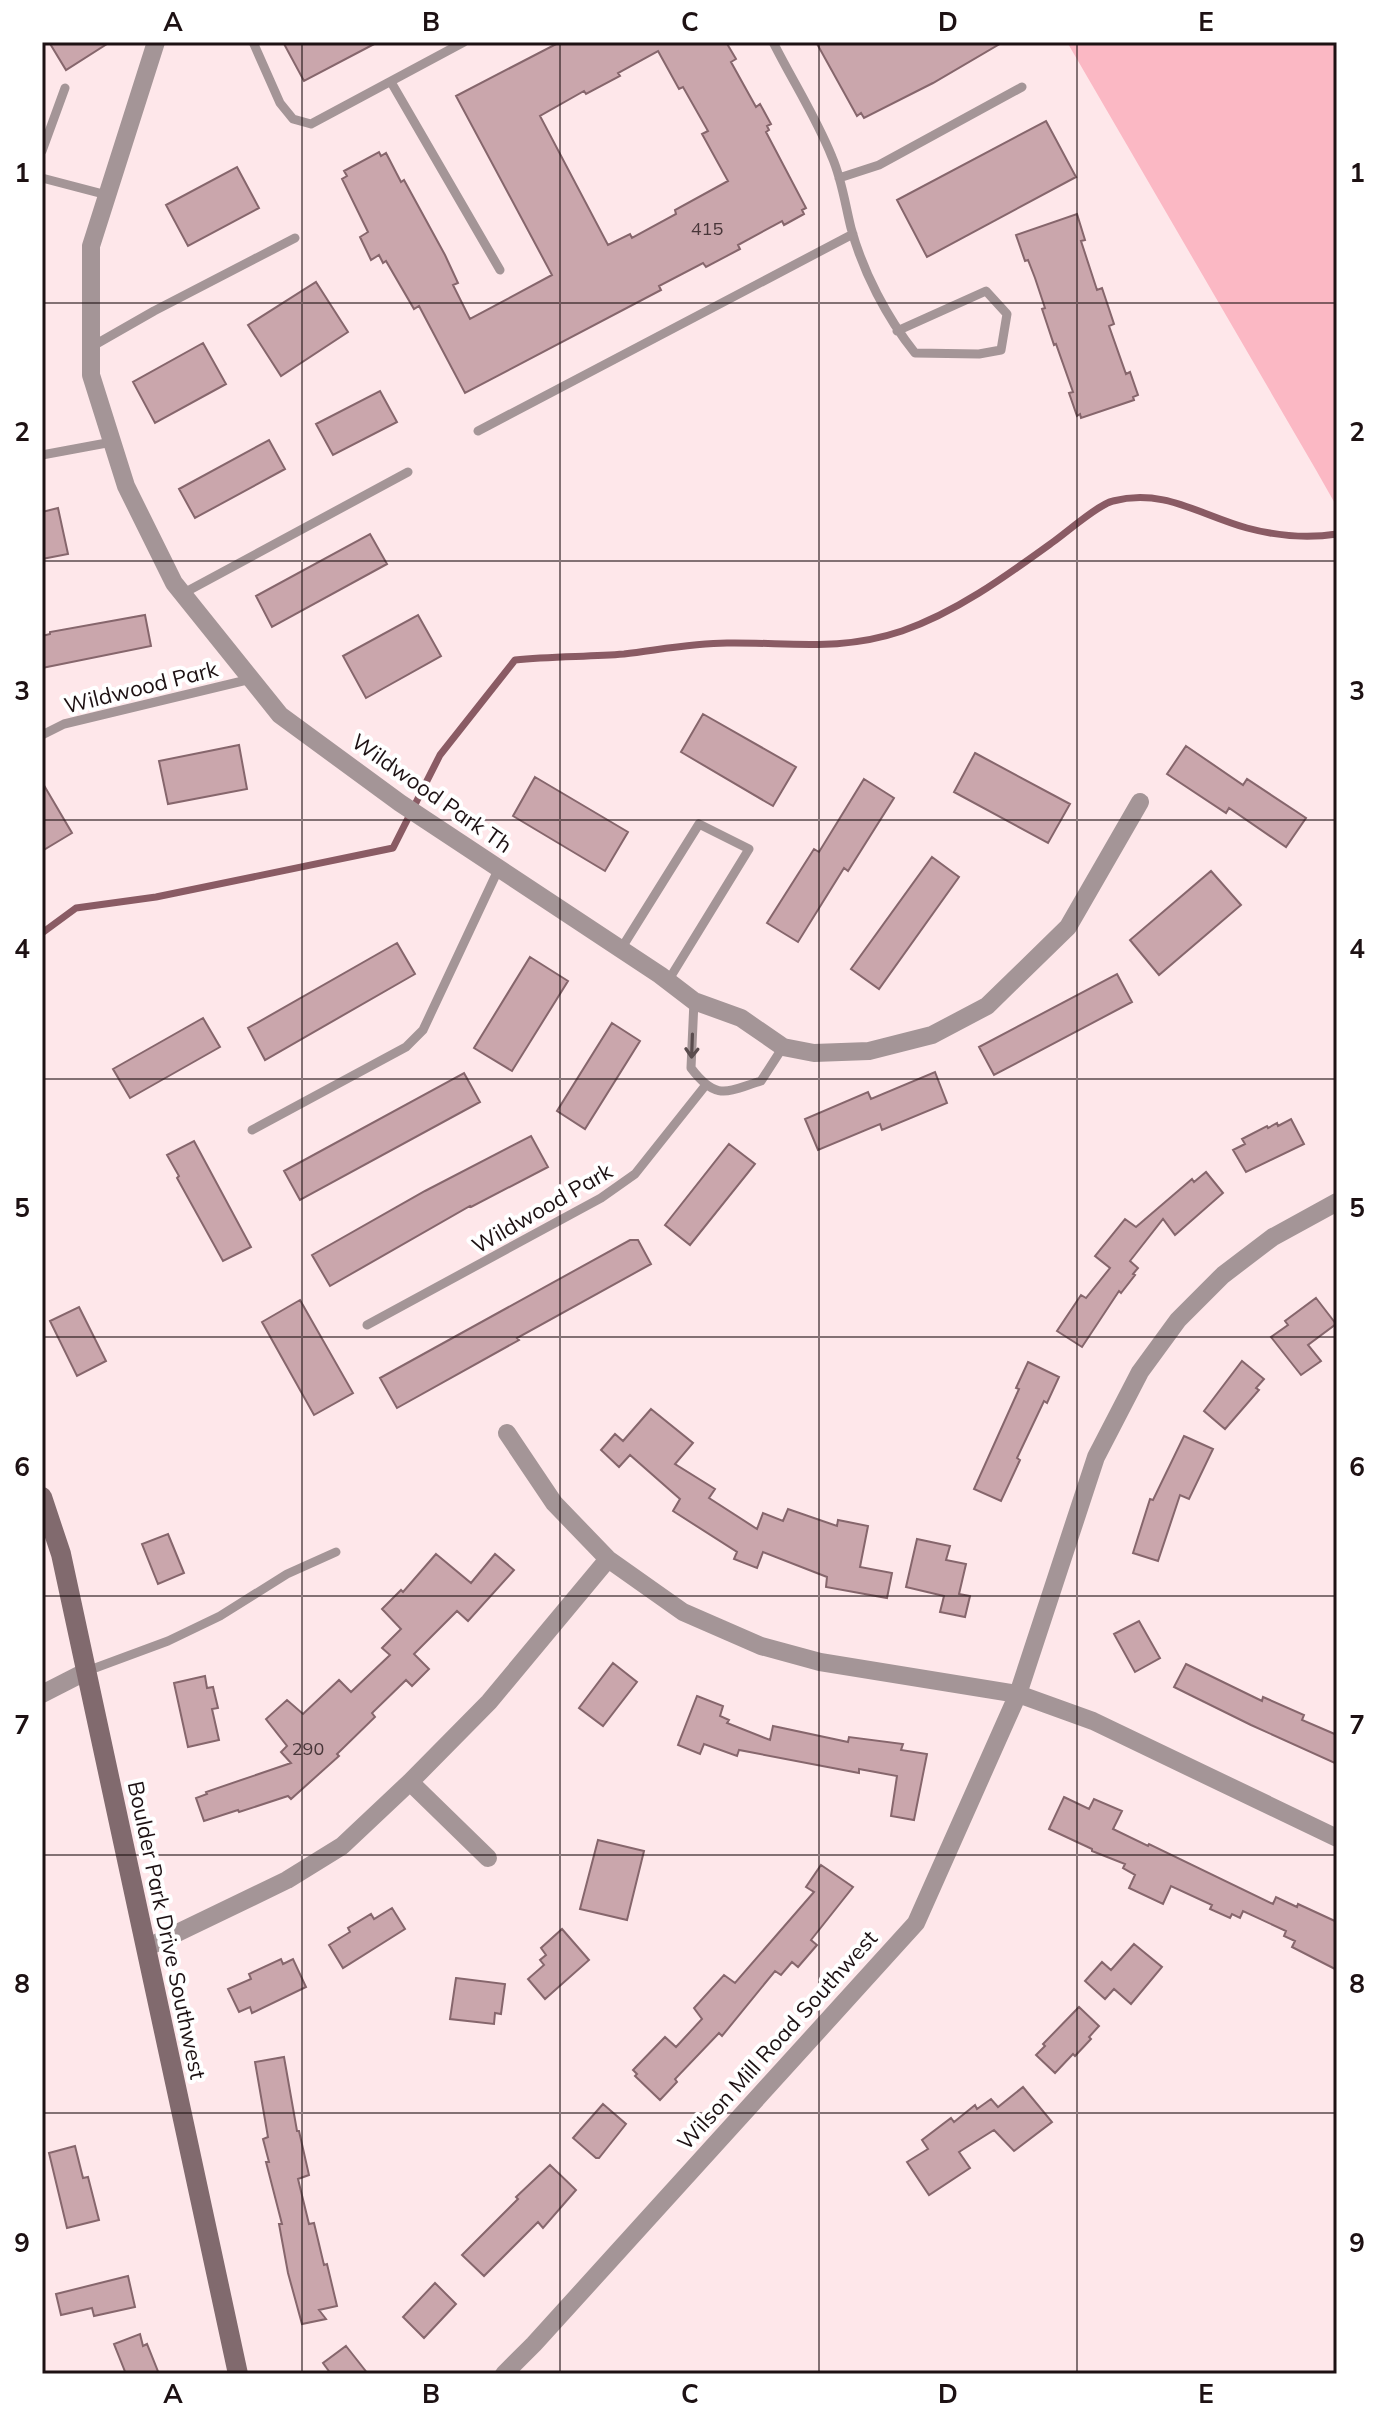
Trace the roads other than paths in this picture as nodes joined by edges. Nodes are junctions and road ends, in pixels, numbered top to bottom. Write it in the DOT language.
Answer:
graph roads {
  1 [pos="156,42"];
  2 [pos="253,42"];
  3 [pos="464,42"];
  4 [pos="773,42"];
  5 [pos="391,82"];
  6 [pos="1022,87"];
  7 [pos="65,88"];
  8 [pos="42,151"];
  9 [pos="42,178"];
  10 [pos="839,178"];
  11 [pos="107,195"];
  12 [pos="853,234"];
  13 [pos="295,238"];
  14 [pos="500,270"];
  15 [pos="897,331"];
  16 [pos="91,347"];
  17 [pos="478,431"];
  18 [pos="112,442"];
  19 [pos="42,455"];
  20 [pos="408,472"];
  21 [pos="182,594"];
  22 [pos="251,679"];
  23 [pos="42,735"];
  24 [pos="1140,802"];
  25 [pos="499,868"];
  26 [pos="621,949"];
  27 [pos="668,981"];
  28 [pos="694,1001"];
  29 [pos="783,1047"];
  30 [pos="705,1086"];
  31 [pos="252,1130"];
  32 [pos="1334,1210"];
  33 [pos="367,1325"];
  34 [pos="507,1433"];
  35 [pos="42,1497"];
  36 [pos="336,1552"];
  37 [pos="608,1559"];
  38 [pos="87,1671"];
  39 [pos="42,1694"];
  40 [pos="1018,1694"];
  41 [pos="410,1782"];
  42 [pos="1337,1838"];
  43 [pos="488,1858"];
  44 [pos="146,1948"];
  45 [pos="238,2374"];
  46 [pos="504,2374"];
  1 -- 11 [label="street, Wildwood Park Th"];
  2 -- 5 [label="lane"];
  3 -- 5 [label="lane"];
  4 -- 10 [label="lane"];
  5 -- 14 [label="lane"];
  6 -- 10 [label="lane"];
  7 -- 8 [label="lane"];
  9 -- 11 [label="lane"];
  10 -- 12 [label="lane"];
  11 -- 16 [label="street, Wildwood Park Th"];
  12 -- 15 [label="lane"];
  12 -- 17 [label="lane"];
  13 -- 16 [label="lane"];
  15 -- 15 [label="lane"];
  16 -- 18 [label="street, Wildwood Park Th"];
  18 -- 19 [label="lane"];
  18 -- 21 [label="street, Wildwood Park Th"];
  20 -- 21 [label="lane"];
  21 -- 22 [label="street, Wildwood Park Th"];
  22 -- 23 [label="lane, Wildwood Park"];
  22 -- 25 [label="street, Wildwood Park Th"];
  24 -- 29 [label="street, Wildwood Park Th"];
  25 -- 26 [label="street, Wildwood Park Th"];
  25 -- 31 [label="lane"];
  26 -- 27 [label="street, Wildwood Park Th"];
  26 -- 27 [label="lane"];
  27 -- 28 [label="street, Wildwood Park Th"];
  28 -- 29 [label="street, Wildwood Park Th"];
  28 -- 30 [label="lane, one-way"];
  29 -- 30 [label="lane"];
  30 -- 33 [label="lane, Wildwood Park"];
  32 -- 40 [label="street, Wilson Mill Road Southwest"];
  34 -- 37 [label="street"];
  35 -- 38 [label="street, Boulder Park Drive Southwest"];
  36 -- 38 [label="lane"];
  37 -- 40 [label="street"];
  37 -- 41 [label="street"];
  38 -- 39 [label="street"];
  38 -- 44 [label="street, Boulder Park Drive Southwest"];
  40 -- 42 [label="street"];
  40 -- 46 [label="street, Wilson Mill Road Southwest"];
  41 -- 43 [label="street"];
  41 -- 44 [label="street"];
  44 -- 45 [label="street, Boulder Park Drive Southwest"];
}
